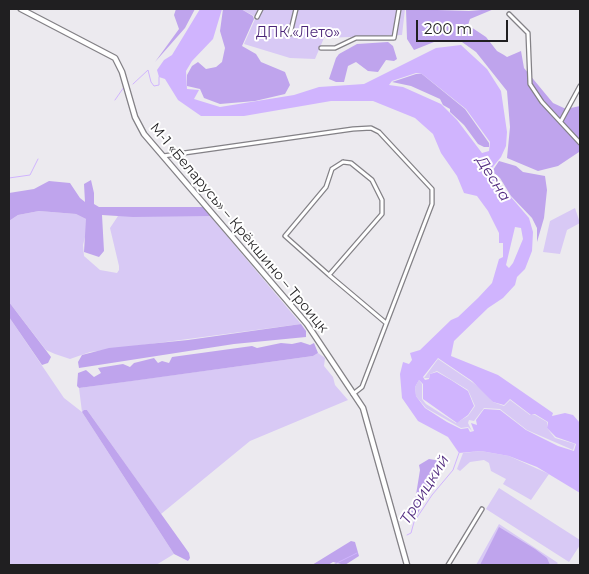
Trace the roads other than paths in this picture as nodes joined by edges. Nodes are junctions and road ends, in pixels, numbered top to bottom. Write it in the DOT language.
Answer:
graph roads {
  1 [pos="21,9"];
  2 [pos="261,9"];
  3 [pos="296,9"];
  4 [pos="399,9"];
  5 [pos="509,14"];
  6 [pos="257,17"];
  7 [pos="290,34"];
  8 [pos="321,48"];
  9 [pos="580,86"];
  10 [pos="560,121"];
  11 [pos="580,141"];
  12 [pos="162,156"];
  13 [pos="329,275"];
  14 [pos="386,323"];
  15 [pos="353,394"];
  16 [pos="482,509"];
  17 [pos="407,565"];
  18 [pos="448,565"];
  1 -- 12 [label="main road, М-1 «Беларусь» – Крёкшино – Троицк"];
  2 -- 6 [label="street"];
  3 -- 7 [label="street"];
  4 -- 8 [label="street"];
  5 -- 10 [label="street"];
  9 -- 10 [label="street"];
  10 -- 11 [label="street"];
  12 -- 14 [label="street"];
  12 -- 15 [label="main road, М-1 «Беларусь» – Крёкшино – Троицк"];
  13 -- 13 [label="street"];
  13 -- 14 [label="street"];
  14 -- 15 [label="street"];
  15 -- 17 [label="main road, М-1 «Беларусь» – Крёкшино – Троицк"];
  16 -- 18 [label="street"];
}
